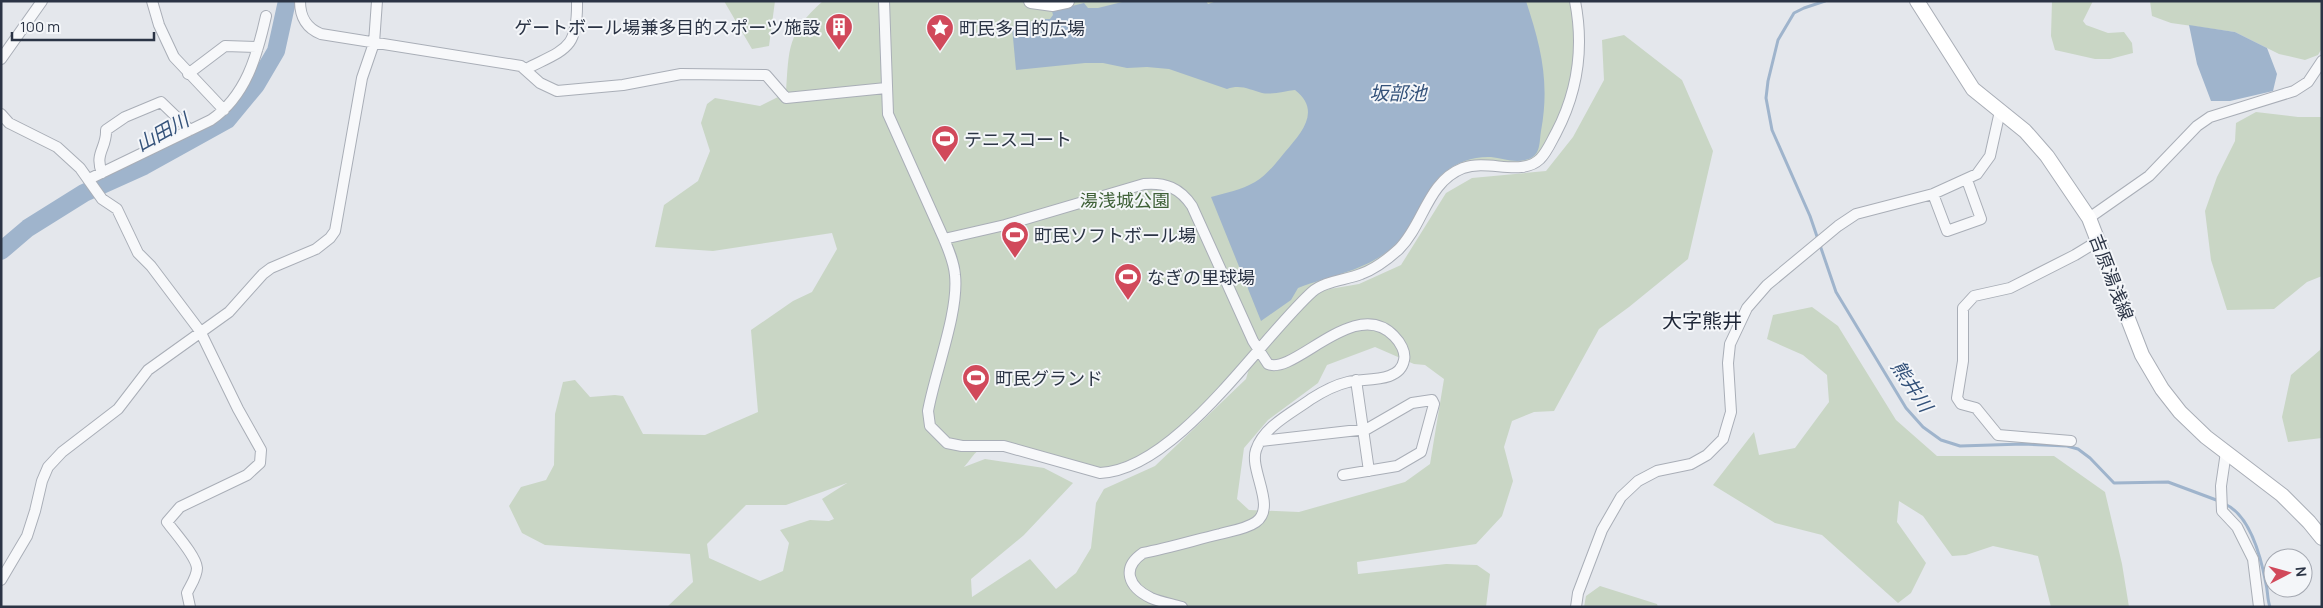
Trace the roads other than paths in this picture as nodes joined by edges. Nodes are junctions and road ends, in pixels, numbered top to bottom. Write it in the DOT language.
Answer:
graph roads {
  1 [pos="42,1"];
  2 [pos="152,1"];
  3 [pos="300,1"];
  4 [pos="377,1"];
  5 [pos="577,1"];
  6 [pos="884,1"];
  7 [pos="1031,1"];
  8 [pos="1067,1"];
  9 [pos="1575,1"];
  10 [pos="1917,1"];
  11 [pos="266,16"];
  12 [pos="374,43"];
  13 [pos="258,48"];
  14 [pos="1,59"];
  15 [pos="2322,62"];
  16 [pos="526,69"];
  17 [pos="188,74"];
  18 [pos="886,88"];
  19 [pos="224,110"];
  20 [pos="2000,111"];
  21 [pos="1,114"];
  22 [pos="190,130"];
  23 [pos="102,173"];
  24 [pos="90,180"];
  25 [pos="1967,180"];
  26 [pos="1933,194"];
  27 [pos="2090,218"];
  28 [pos="944,239"];
  29 [pos="2098,241"];
  30 [pos="200,331"];
  31 [pos="1258,351"];
  32 [pos="1356,380"];
  33 [pos="1363,429"];
  34 [pos="1260,441"];
  35 [pos="2071,441"];
  36 [pos="2226,452"];
  37 [pos="1369,471"];
  38 [pos="1343,475"];
  39 [pos="2322,538"];
  40 [pos="1,580"];
  41 [pos="190,607"];
  42 [pos="1182,607"];
  43 [pos="1576,607"];
  44 [pos="2260,607"];
  1 -- 14 [label="street"];
  2 -- 17 [label="street"];
  3 -- 12 [label="street"];
  4 -- 12 [label="street"];
  5 -- 16 [label="street"];
  6 -- 18 [label="street"];
  7 -- 8 [label="main road"];
  9 -- 31 [label="street"];
  10 -- 20 [label="main road, 吉原湯浅線"];
  11 -- 13 [label="street"];
  12 -- 16 [label="street"];
  12 -- 30 [label="street"];
  13 -- 17 [label="street"];
  13 -- 19 [label="street"];
  15 -- 27 [label="street"];
  16 -- 18 [label="street"];
  17 -- 19 [label="street"];
  18 -- 28 [label="street"];
  19 -- 22 [label="street"];
  20 -- 25 [label="street"];
  20 -- 27 [label="main road, 吉原湯浅線"];
  21 -- 24 [label="street"];
  22 -- 23 [label="street"];
  22 -- 23 [label="street"];
  23 -- 24 [label="street"];
  24 -- 30 [label="street"];
  25 -- 26 [label="street"];
  25 -- 26 [label="street"];
  26 -- 43 [label="street"];
  27 -- 29 [label="main road, 吉原湯浅線"];
  28 -- 31 [label="street"];
  28 -- 31 [label="street"];
  29 -- 35 [label="street"];
  29 -- 36 [label="main road, 吉原湯浅線"];
  30 -- 40 [label="street"];
  30 -- 41 [label="street"];
  31 -- 32 [label="street"];
  32 -- 33 [label="street"];
  32 -- 34 [label="street"];
  33 -- 34 [label="street"];
  33 -- 37 [label="street"];
  33 -- 37 [label="street"];
  34 -- 42 [label="street"];
  36 -- 39 [label="main road, 吉原湯浅線"];
  36 -- 44 [label="street"];
  37 -- 38 [label="street"];
}
